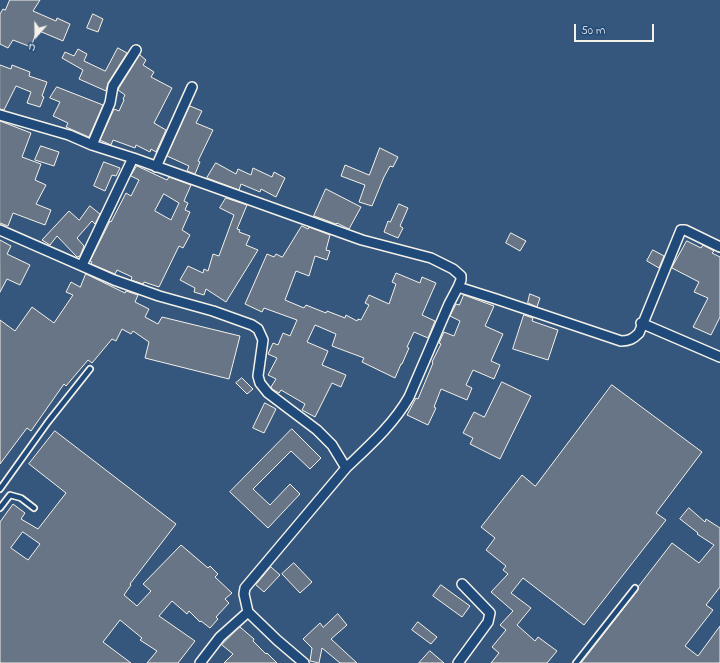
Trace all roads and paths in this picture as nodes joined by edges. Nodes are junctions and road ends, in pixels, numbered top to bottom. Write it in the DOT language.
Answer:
graph roads {
  1 [pos="136,50"];
  2 [pos="192,87"];
  3 [pos="0,115"];
  4 [pos="92,145"];
  5 [pos="133,158"];
  6 [pos="156,167"];
  7 [pos="0,230"];
  8 [pos="720,247"];
  9 [pos="82,265"];
  10 [pos="458,287"];
  11 [pos="641,323"];
  12 [pos="720,357"];
  13 [pos="90,369"];
  14 [pos="346,468"];
  15 [pos="0,489"];
  16 [pos="0,508"];
  17 [pos="34,508"];
  18 [pos="462,584"];
  19 [pos="635,588"];
  20 [pos="248,612"];
  21 [pos="200,663"];
  22 [pos="304,663"];
  23 [pos="458,663"];
  24 [pos="576,663"];
  1 -- 4 [label="street"];
  2 -- 6 [label="street"];
  3 -- 4 [label="street"];
  4 -- 5 [label="street"];
  5 -- 6 [label="street"];
  5 -- 9 [label="street"];
  6 -- 10 [label="street"];
  7 -- 9 [label="street"];
  8 -- 11 [label="street"];
  9 -- 14 [label="street"];
  10 -- 11 [label="street"];
  10 -- 14 [label="street"];
  11 -- 12 [label="street"];
  13 -- 15 [label="lane"];
  14 -- 20 [label="street"];
  16 -- 17 [label="lane"];
  18 -- 23 [label="street"];
  19 -- 24 [label="lane"];
  20 -- 21 [label="street"];
  20 -- 22 [label="street"];
}
